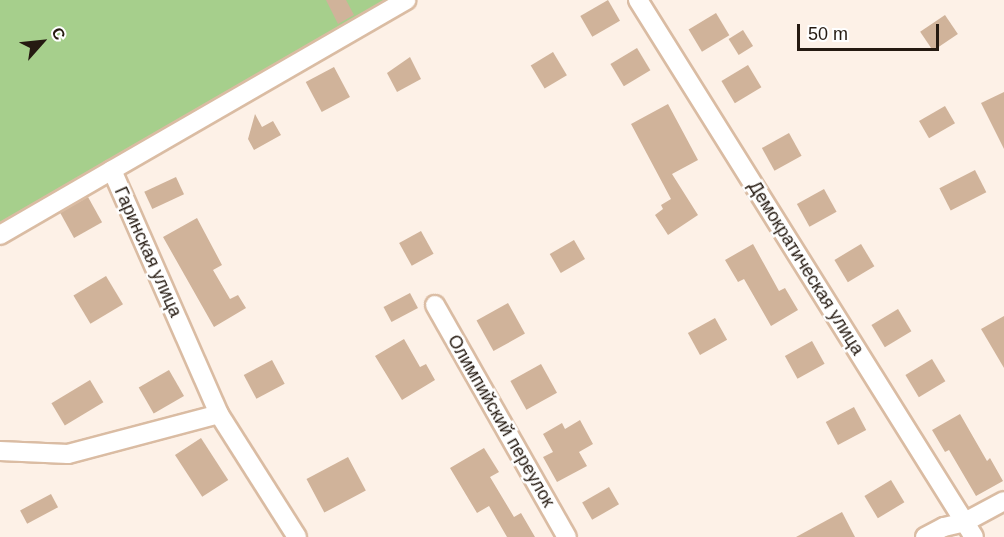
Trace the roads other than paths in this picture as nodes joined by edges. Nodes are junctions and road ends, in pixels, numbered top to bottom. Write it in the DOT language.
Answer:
graph roads {
  1 [pos="407,0"];
  2 [pos="638,0"];
  3 [pos="112,170"];
  4 [pos="0,235"];
  5 [pos="435,305"];
  6 [pos="219,414"];
  7 [pos="0,451"];
  8 [pos="1004,501"];
  9 [pos="969,530"];
  10 [pos="297,537"];
  11 [pos="567,537"];
  12 [pos="925,537"];
  1 -- 3 [label="street, Гаринская улица"];
  2 -- 9 [label="street, Демократическая улица"];
  3 -- 4 [label="street"];
  3 -- 6 [label="street, Гаринская улица"];
  5 -- 11 [label="street, Олимпийский переулок"];
  6 -- 7 [label="street"];
  6 -- 10 [label="street, Гаринская улица"];
  8 -- 9 [label="street"];
  9 -- 12 [label="street"];
}
